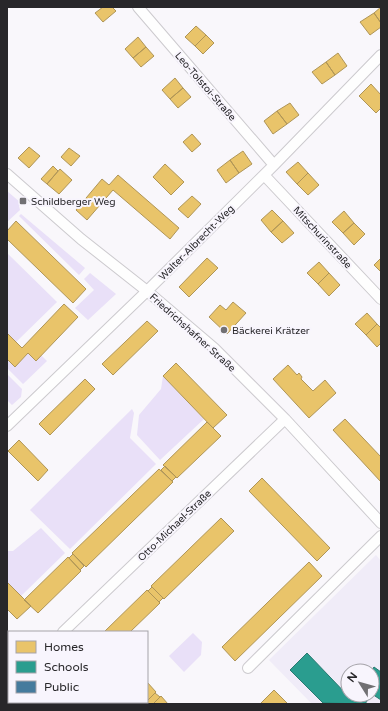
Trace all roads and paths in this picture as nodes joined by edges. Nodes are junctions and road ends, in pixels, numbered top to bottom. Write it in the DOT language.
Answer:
graph roads {
  1 [pos="138,7"];
  2 [pos="381,55"];
  3 [pos="274,165"];
  4 [pos="7,174"];
  5 [pos="264,175"];
  6 [pos="147,291"];
  7 [pos="381,299"];
  8 [pos="285,419"];
  9 [pos="7,426"];
  10 [pos="381,523"];
  11 [pos="381,536"];
  12 [pos="64,631"];
  13 [pos="248,668"];
  1 -- 3 [label="street, Leo-Tolstoi-Straße"];
  2 -- 3 [label="street, Walter-Albrecht-Weg"];
  3 -- 5 [label="street, Walter-Albrecht-Weg"];
  4 -- 6 [label="street, Friedrichshafner Straße"];
  5 -- 6 [label="street, Walter-Albrecht-Weg"];
  5 -- 7 [label="street, Mitschurinstraße"];
  6 -- 8 [label="street, Friedrichshafner Straße"];
  6 -- 9 [label="street, Walter-Albrecht-Weg"];
  8 -- 10 [label="street, Friedrichshafner Straße"];
  8 -- 12 [label="street, Otto-Michael-Straße"];
  11 -- 13 [label="street"];
}
